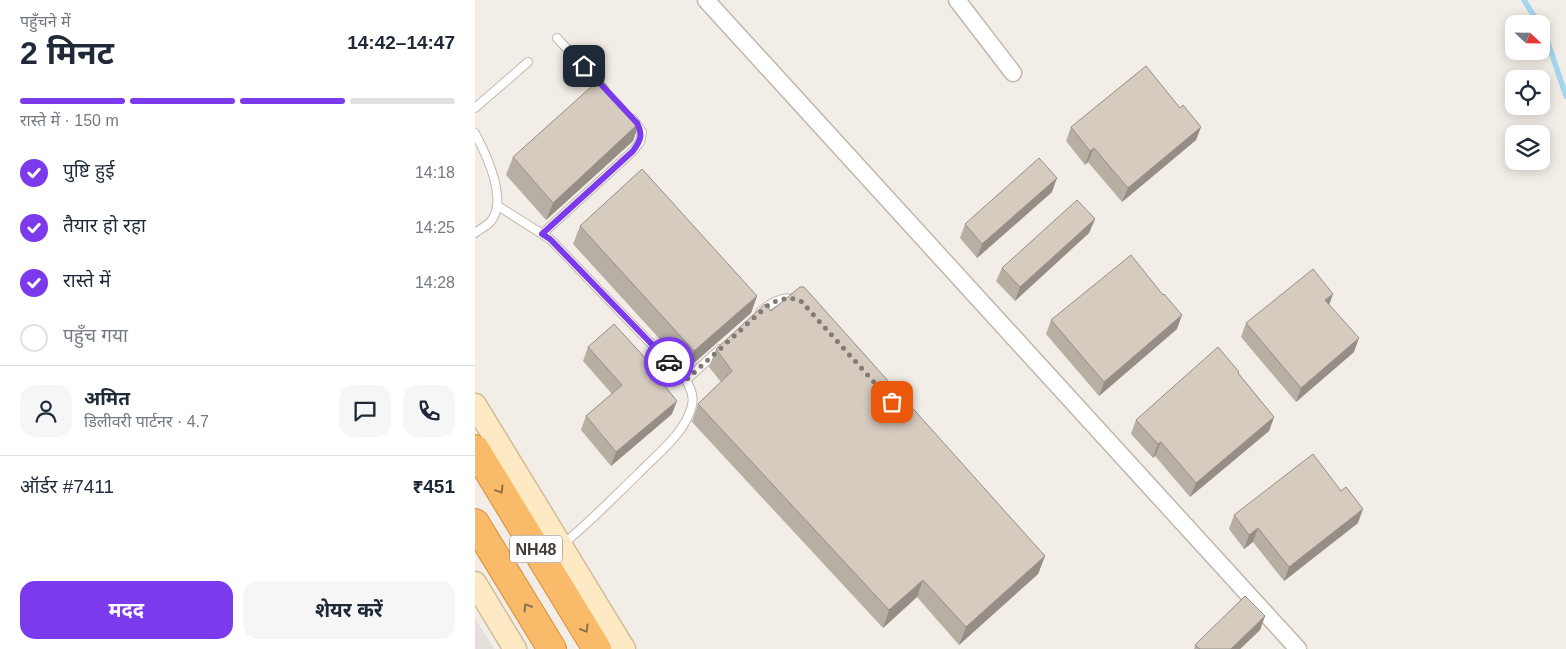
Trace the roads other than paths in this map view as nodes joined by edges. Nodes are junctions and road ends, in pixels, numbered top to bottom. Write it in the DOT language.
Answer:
graph roads {
  1 [pos="706,0"];
  2 [pos="957,0"];
  3 [pos="557,38"];
  4 [pos="528,62"];
  5 [pos="1013,73"];
  6 [pos="610,95"];
  7 [pos="475,108"];
  8 [pos="630,116"];
  9 [pos="475,133"];
  10 [pos="498,206"];
  11 [pos="475,232"];
  12 [pos="542,234"];
  13 [pos="806,307"];
  14 [pos="752,320"];
  15 [pos="723,346"];
  16 [pos="686,380"];
  17 [pos="475,406"];
  18 [pos="475,449"];
  19 [pos="475,523"];
  20 [pos="561,547"];
  21 [pos="475,583"];
  22 [pos="515,649"];
  23 [pos="552,649"];
  24 [pos="597,649"];
  25 [pos="624,649"];
  26 [pos="1298,649"];
  1 -- 26 [label="street"];
  2 -- 5 [label="street"];
  3 -- 6 [label="lane"];
  4 -- 7 [label="lane"];
  8 -- 12 [label="lane"];
  9 -- 10 [label="lane"];
  10 -- 11 [label="lane"];
  10 -- 12 [label="lane"];
  12 -- 16 [label="lane"];
  13 -- 14 [label="lane"];
  15 -- 16 [label="lane"];
  16 -- 20 [label="lane"];
  17 -- 20 [label="main road"];
  18 -- 24 [label="highway, NH48, one-way"];
  23 -- 19 [label="highway, NH48, one-way"];
  20 -- 25 [label="main road"];
  21 -- 22 [label="main road"];
}
